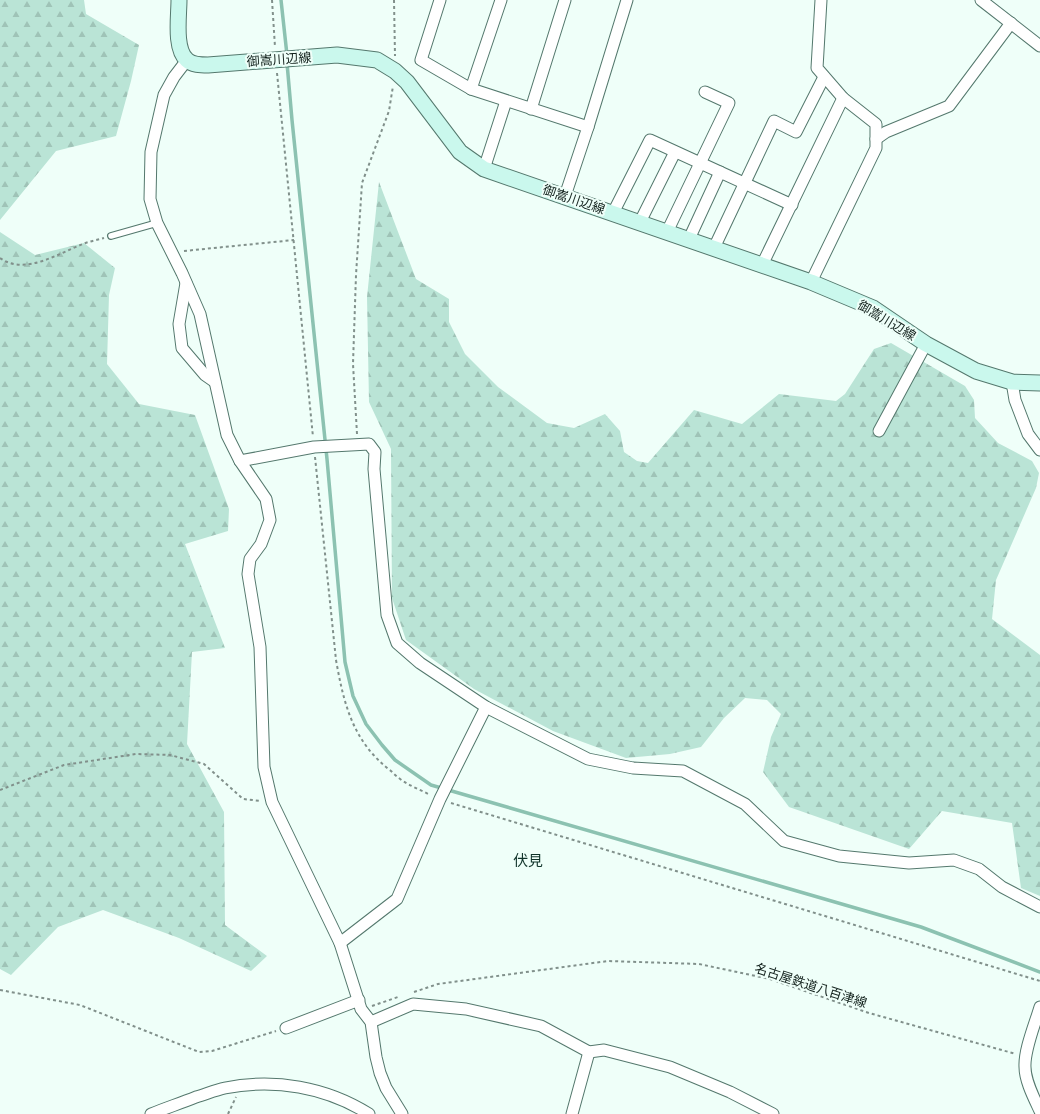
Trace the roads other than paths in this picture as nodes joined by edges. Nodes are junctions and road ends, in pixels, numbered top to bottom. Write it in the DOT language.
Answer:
graph roads {
  1 [pos="179,0"];
  2 [pos="440,0"];
  3 [pos="501,0"];
  4 [pos="565,0"];
  5 [pos="627,0"];
  6 [pos="821,0"];
  7 [pos="981,0"];
  8 [pos="1010,23"];
  9 [pos="1040,46"];
  10 [pos="186,60"];
  11 [pos="824,77"];
  12 [pos="472,90"];
  13 [pos="705,92"];
  14 [pos="844,98"];
  15 [pos="506,101"];
  16 [pos="531,109"];
  17 [pos="588,127"];
  18 [pos="876,139"];
  19 [pos="675,152"];
  20 [pos="700,163"];
  21 [pos="484,169"];
  22 [pos="720,172"];
  23 [pos="746,184"];
  24 [pos="565,196"];
  25 [pos="792,204"];
  26 [pos="613,213"];
  27 [pos="640,222"];
  28 [pos="157,223"];
  29 [pos="667,232"];
  30 [pos="111,236"];
  31 [pos="689,239"];
  32 [pos="714,248"];
  33 [pos="762,265"];
  34 [pos="811,282"];
  35 [pos="186,283"];
  36 [pos="926,344"];
  37 [pos="215,382"];
  38 [pos="1012,382"];
  39 [pos="1040,383"];
  40 [pos="879,431"];
  41 [pos="1040,450"];
  42 [pos="240,461"];
  43 [pos="486,707"];
  44 [pos="1040,907"];
  45 [pos="340,943"];
  46 [pos="360,1004"];
  47 [pos="1040,1007"];
  48 [pos="372,1022"];
  49 [pos="286,1028"];
  50 [pos="589,1052"];
  51 [pos="1040,1111"];
  52 [pos="151,1114"];
  53 [pos="369,1114"];
  54 [pos="402,1114"];
  55 [pos="572,1114"];
  56 [pos="773,1114"];
  1 -- 10 [label="main road"];
  2 -- 12 [label="street"];
  3 -- 12 [label="street"];
  4 -- 16 [label="street"];
  5 -- 17 [label="street"];
  6 -- 11 [label="street"];
  7 -- 8 [label="street"];
  8 -- 9 [label="street"];
  8 -- 18 [label="street"];
  10 -- 21 [label="main road, 御嵩川辺線"];
  10 -- 28 [label="street"];
  11 -- 14 [label="street"];
  11 -- 23 [label="street"];
  12 -- 15 [label="street"];
  13 -- 20 [label="street"];
  14 -- 18 [label="street"];
  14 -- 25 [label="street"];
  15 -- 16 [label="street"];
  15 -- 21 [label="street"];
  16 -- 17 [label="street"];
  17 -- 24 [label="street"];
  18 -- 34 [label="street"];
  19 -- 20 [label="street"];
  19 -- 26 [label="street"];
  19 -- 27 [label="street"];
  20 -- 22 [label="street"];
  20 -- 29 [label="street"];
  21 -- 24 [label="main road, 御嵩川辺線"];
  22 -- 23 [label="street"];
  22 -- 31 [label="street"];
  23 -- 25 [label="street"];
  23 -- 32 [label="street"];
  24 -- 26 [label="main road, 御嵩川辺線"];
  25 -- 33 [label="street"];
  26 -- 27 [label="main road, 御嵩川辺線"];
  27 -- 29 [label="main road, 御嵩川辺線"];
  28 -- 30 [label="lane"];
  28 -- 35 [label="street"];
  29 -- 31 [label="main road, 御嵩川辺線"];
  31 -- 32 [label="main road, 御嵩川辺線"];
  32 -- 33 [label="main road, 御嵩川辺線"];
  33 -- 34 [label="main road, 御嵩川辺線"];
  34 -- 36 [label="main road, 御嵩川辺線"];
  35 -- 37 [label="street"];
  35 -- 37 [label="street"];
  36 -- 38 [label="main road, 御嵩川辺線"];
  36 -- 40 [label="street"];
  37 -- 42 [label="street"];
  38 -- 39 [label="main road, 御嵩川辺線"];
  38 -- 41 [label="street"];
  42 -- 43 [label="street"];
  42 -- 45 [label="street"];
  43 -- 44 [label="street"];
  43 -- 45 [label="street"];
  45 -- 46 [label="street"];
  46 -- 48 [label="street"];
  46 -- 49 [label="street"];
  47 -- 51 [label="street"];
  48 -- 50 [label="street"];
  48 -- 54 [label="street"];
  50 -- 55 [label="street"];
  50 -- 56 [label="street"];
  52 -- 53 [label="street"];
}
